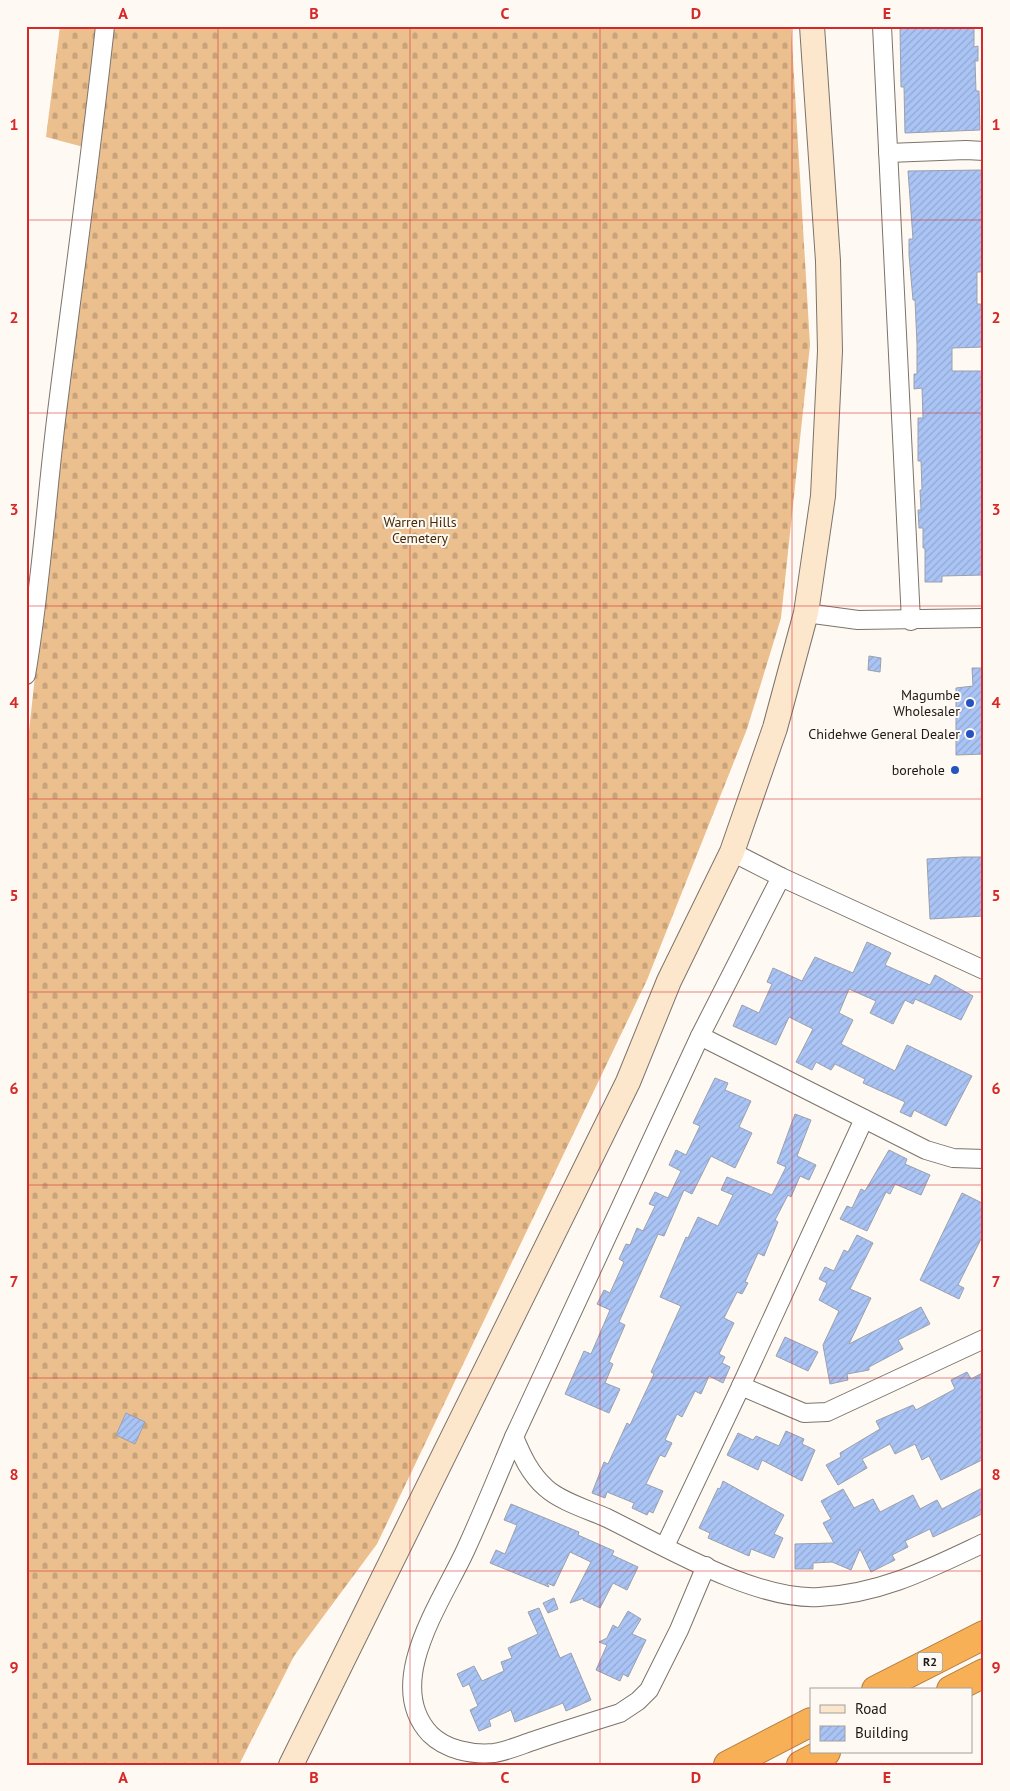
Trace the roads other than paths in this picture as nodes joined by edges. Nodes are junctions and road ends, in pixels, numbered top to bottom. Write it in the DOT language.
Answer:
graph roads {
  1 [pos="105,26"];
  2 [pos="812,26"];
  3 [pos="882,26"];
  4 [pos="984,151"];
  5 [pos="888,153"];
  6 [pos="806,613"];
  7 [pos="984,618"];
  8 [pos="911,621"];
  9 [pos="26,675"];
  10 [pos="732,852"];
  11 [pos="780,877"];
  12 [pos="984,970"];
  13 [pos="700,1036"];
  14 [pos="864,1119"];
  15 [pos="984,1159"];
  16 [pos="984,1339"];
  17 [pos="741,1386"];
  18 [pos="514,1438"];
  19 [pos="984,1543"];
  20 [pos="665,1546"];
  21 [pos="706,1566"];
  22 [pos="984,1635"];
  23 [pos="984,1673"];
  24 [pos="880,1688"];
  25 [pos="955,1688"];
  26 [pos="810,1723"];
  27 [pos="822,1754"];
  28 [pos="291,1765"];
  29 [pos="728,1765"];
  30 [pos="801,1765"];
  1 -- 9 [label="street"];
  2 -- 6 [label="street"];
  3 -- 5 [label="street"];
  4 -- 5 [label="street"];
  5 -- 8 [label="street"];
  6 -- 8 [label="street"];
  6 -- 10 [label="street"];
  7 -- 8 [label="street"];
  10 -- 11 [label="street"];
  10 -- 28 [label="street"];
  11 -- 12 [label="street"];
  11 -- 13 [label="street"];
  13 -- 14 [label="street"];
  13 -- 18 [label="street"];
  14 -- 15 [label="street"];
  14 -- 17 [label="street"];
  16 -- 17 [label="street"];
  17 -- 20 [label="street"];
  18 -- 20 [label="street"];
  18 -- 21 [label="street"];
  19 -- 21 [label="street"];
  20 -- 21 [label="street"];
  22 -- 24 [label="highway, R2"];
  23 -- 25 [label="highway, R2"];
  26 -- 29 [label="highway"];
  27 -- 30 [label="highway"];
}
